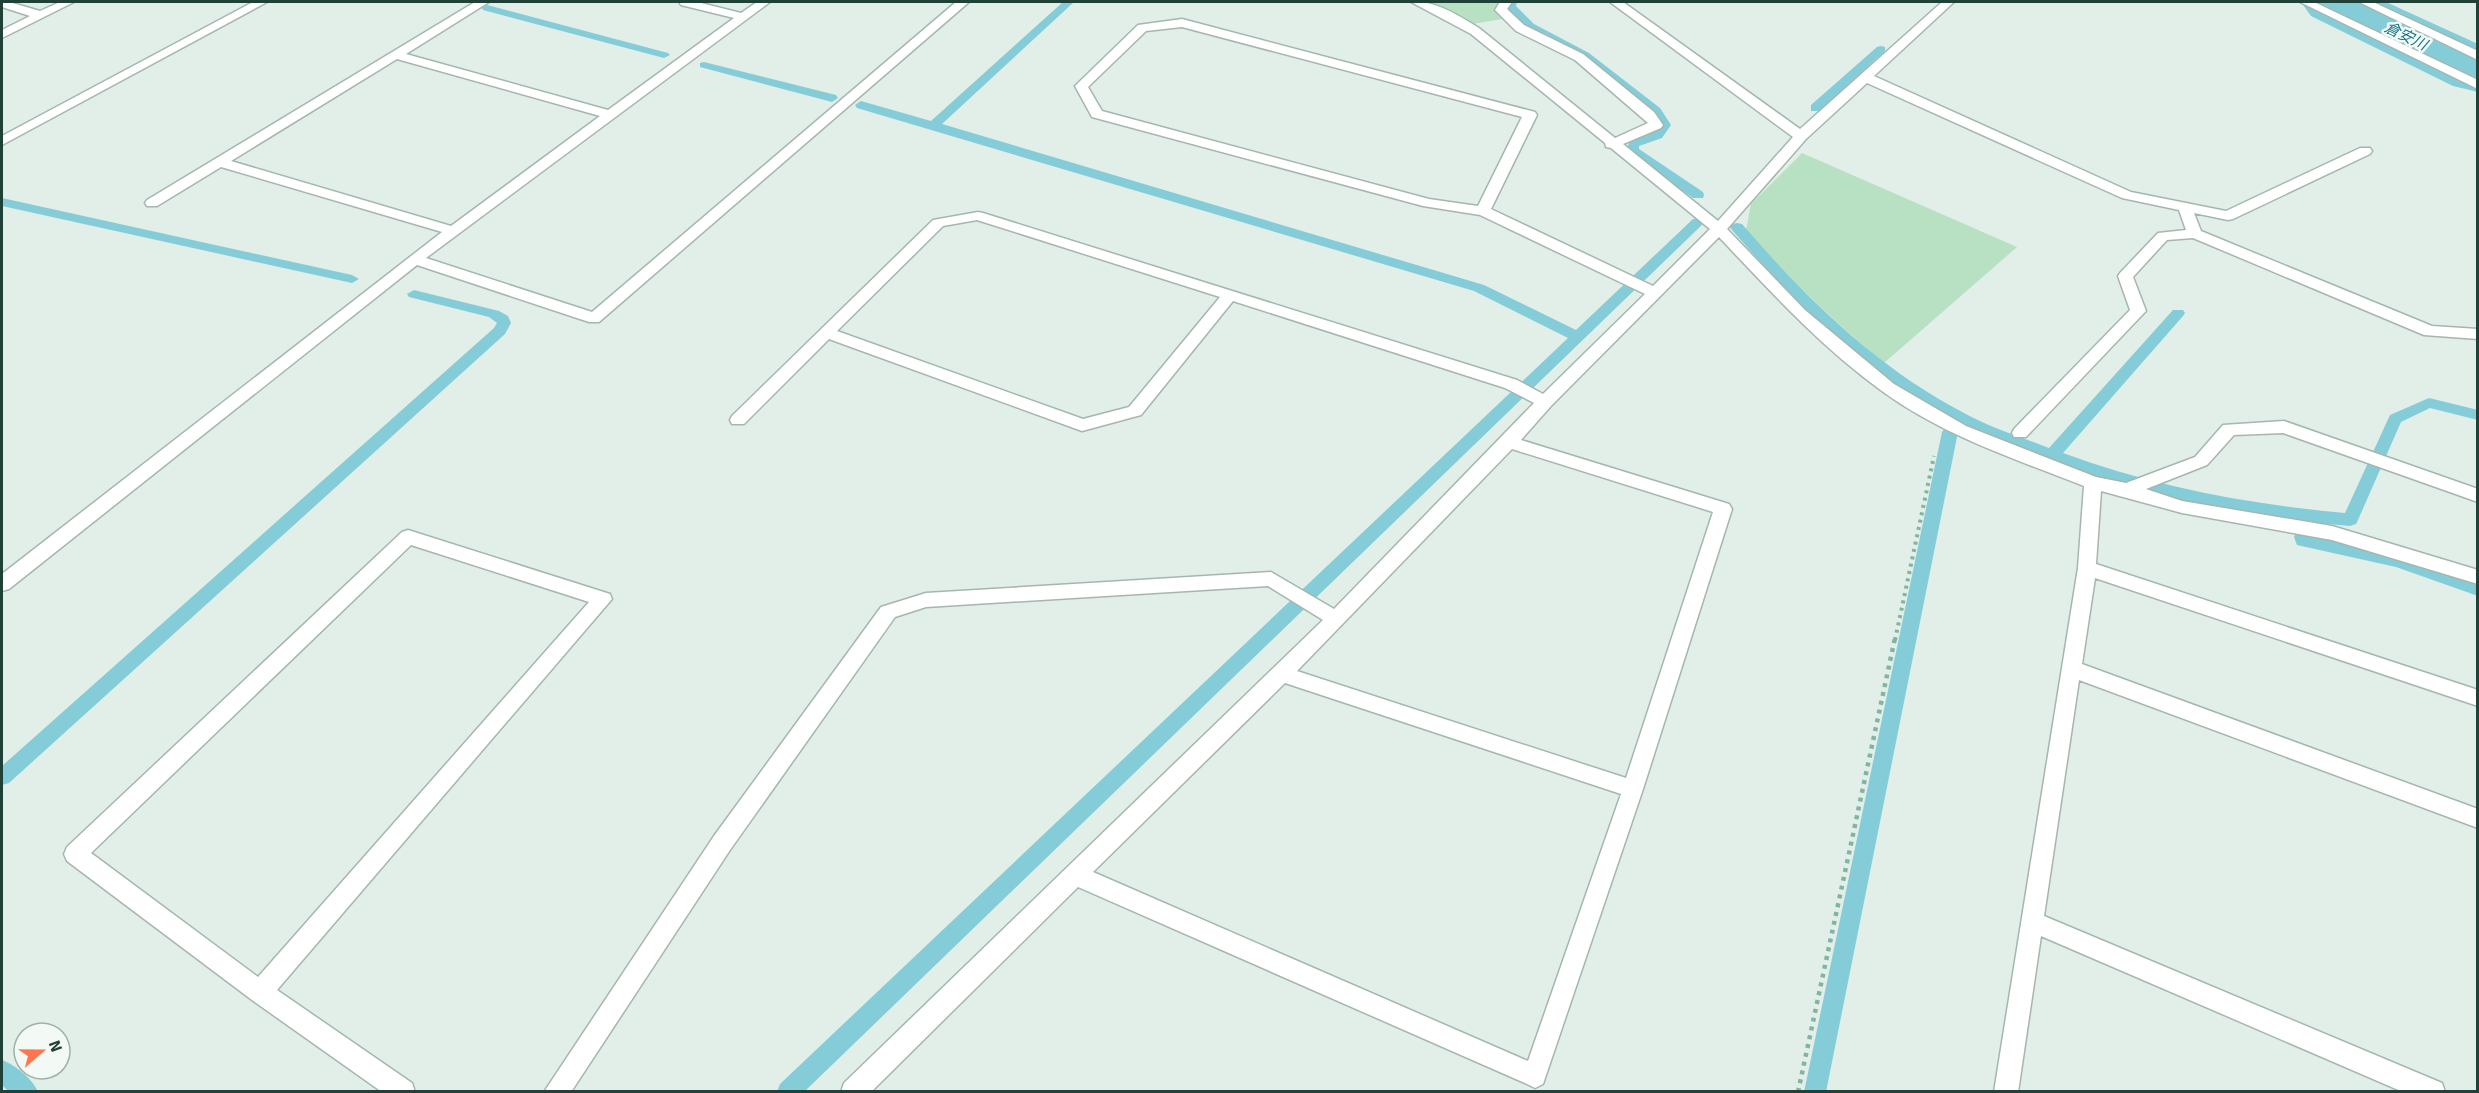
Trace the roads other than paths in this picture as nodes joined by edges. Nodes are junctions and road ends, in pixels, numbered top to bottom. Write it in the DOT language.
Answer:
graph roads {
  1 [pos="68,2"];
  2 [pos="261,2"];
  3 [pos="483,2"];
  4 [pos="685,2"];
  5 [pos="764,2"];
  6 [pos="963,2"];
  7 [pos="1417,2"];
  8 [pos="1506,2"];
  9 [pos="1617,2"];
  10 [pos="1948,2"];
  11 [pos="2306,2"];
  12 [pos="2365,2"];
  13 [pos="2,3"];
  14 [pos="41,15"];
  15 [pos="743,17"];
  16 [pos="2,34"];
  17 [pos="395,55"];
  18 [pos="2478,56"];
  19 [pos="1865,77"];
  20 [pos="2478,85"];
  21 [pos="1535,100"];
  22 [pos="610,115"];
  23 [pos="1801,136"];
  24 [pos="2,141"];
  25 [pos="1611,144"];
  26 [pos="2365,151"];
  27 [pos="219,162"];
  28 [pos="152,203"];
  29 [pos="2185,207"];
  30 [pos="1483,211"];
  31 [pos="1719,229"];
  32 [pos="453,231"];
  33 [pos="2195,234"];
  34 [pos="415,259"];
  35 [pos="1648,289"];
  36 [pos="1230,295"];
  37 [pos="827,333"];
  38 [pos="2478,334"];
  39 [pos="1537,398"];
  40 [pos="738,420"];
  41 [pos="2020,433"];
  42 [pos="1509,442"];
  43 [pos="2093,483"];
  44 [pos="2137,485"];
  45 [pos="2478,496"];
  46 [pos="2087,568"];
  47 [pos="2478,577"];
  48 [pos="2,584"];
  49 [pos="1336,619"];
  50 [pos="2072,669"];
  51 [pos="1282,674"];
  52 [pos="2478,698"];
  53 [pos="1633,789"];
  54 [pos="2478,819"];
  55 [pos="1075,875"];
  56 [pos="2032,921"];
  57 [pos="260,992"];
  58 [pos="404,1092"];
  59 [pos="556,1092"];
  60 [pos="853,1092"];
  61 [pos="2006,1092"];
  62 [pos="2433,1092"];
  1 -- 14 [label="street"];
  2 -- 24 [label="street"];
  3 -- 17 [label="street"];
  4 -- 15 [label="street"];
  5 -- 15 [label="street"];
  6 -- 34 [label="street"];
  7 -- 21 [label="street"];
  8 -- 25 [label="street"];
  9 -- 23 [label="street"];
  10 -- 19 [label="street"];
  11 -- 20 [label="street"];
  12 -- 18 [label="street"];
  13 -- 14 [label="street"];
  14 -- 16 [label="street"];
  15 -- 22 [label="street"];
  17 -- 22 [label="street"];
  17 -- 27 [label="street"];
  19 -- 23 [label="street"];
  19 -- 29 [label="street"];
  21 -- 25 [label="street"];
  21 -- 30 [label="street"];
  21 -- 30 [label="street"];
  22 -- 32 [label="street"];
  23 -- 31 [label="street"];
  25 -- 31 [label="street"];
  26 -- 29 [label="street"];
  27 -- 28 [label="street"];
  27 -- 32 [label="street"];
  29 -- 33 [label="street"];
  30 -- 35 [label="street"];
  31 -- 35 [label="street"];
  31 -- 43 [label="street"];
  32 -- 34 [label="street"];
  33 -- 38 [label="street"];
  33 -- 41 [label="street"];
  34 -- 48 [label="street"];
  35 -- 39 [label="street"];
  36 -- 37 [label="street"];
  36 -- 37 [label="street"];
  36 -- 39 [label="street"];
  37 -- 40 [label="street"];
  39 -- 42 [label="street"];
  42 -- 49 [label="street"];
  42 -- 53 [label="street"];
  43 -- 44 [label="street"];
  43 -- 46 [label="street"];
  44 -- 45 [label="street"];
  44 -- 47 [label="street"];
  46 -- 50 [label="street"];
  46 -- 52 [label="street"];
  49 -- 51 [label="street"];
  49 -- 59 [label="street"];
  50 -- 54 [label="street"];
  50 -- 56 [label="street"];
  51 -- 53 [label="street"];
  51 -- 55 [label="street"];
  53 -- 55 [label="street"];
  55 -- 60 [label="street"];
  56 -- 61 [label="street"];
  56 -- 62 [label="street"];
  57 -- 57 [label="street"];
  57 -- 58 [label="street"];
}
